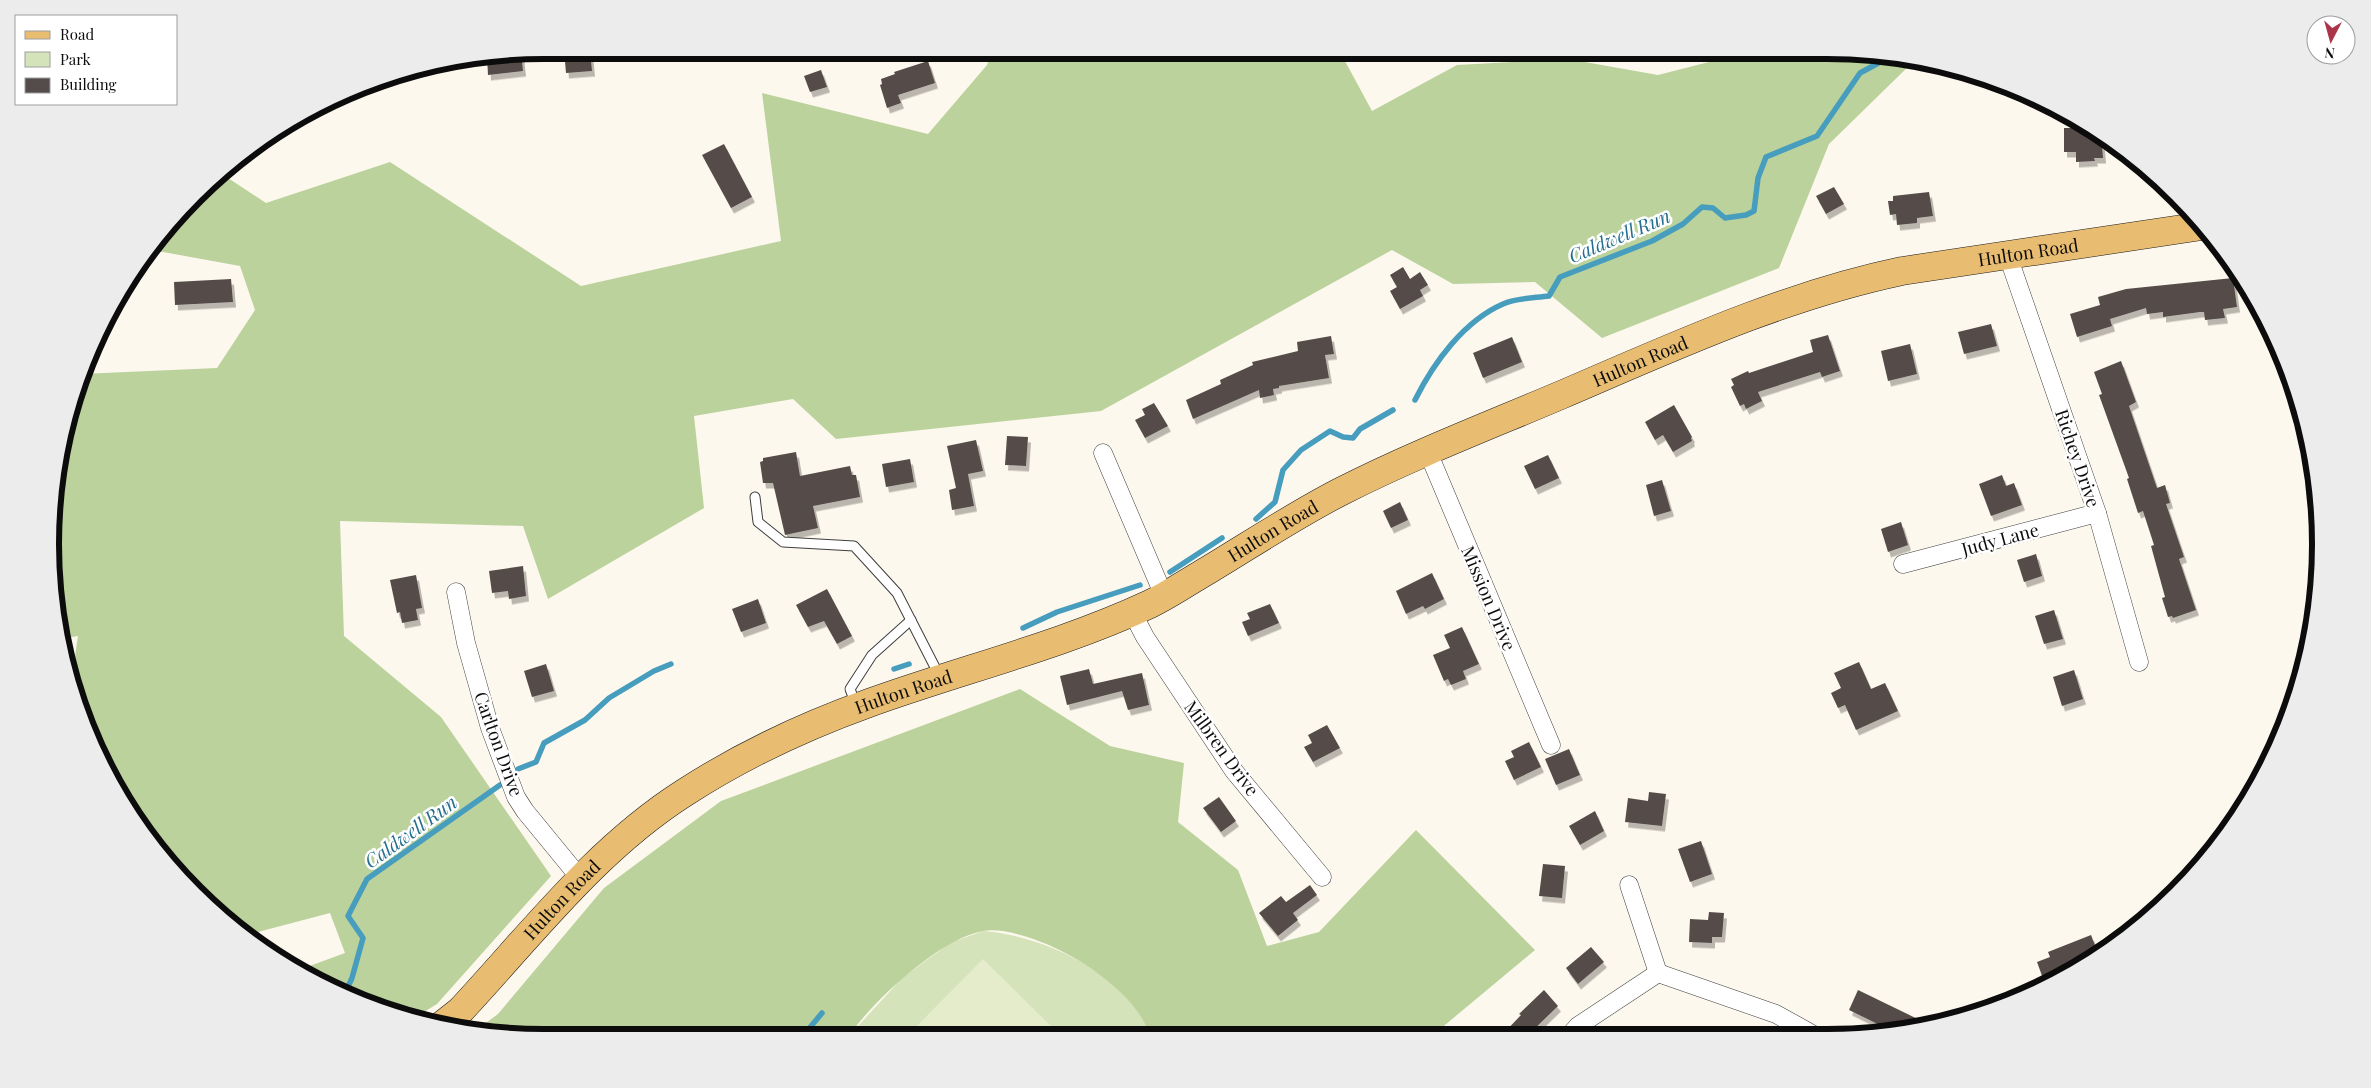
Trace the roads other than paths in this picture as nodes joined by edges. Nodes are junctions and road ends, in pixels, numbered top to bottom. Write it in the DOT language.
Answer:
graph roads {
  1 [pos="2195,227"];
  2 [pos="2008,256"];
  3 [pos="1428,452"];
  4 [pos="1103,453"];
  5 [pos="755,497"];
  6 [pos="2097,513"];
  7 [pos="1903,564"];
  8 [pos="456,592"];
  9 [pos="1164,596"];
  10 [pos="1132,612"];
  11 [pos="911,620"];
  12 [pos="2138,662"];
  13 [pos="941,679"];
  14 [pos="857,708"];
  15 [pos="1551,745"];
  16 [pos="1322,877"];
  17 [pos="580,878"];
  18 [pos="1630,885"];
  19 [pos="1658,973"];
  20 [pos="448,1020"];
  21 [pos="1575,1029"];
  22 [pos="1803,1029"];
  1 -- 2 [label="main road, Hulton Road"];
  2 -- 3 [label="main road, Hulton Road"];
  2 -- 6 [label="street, Richey Drive"];
  3 -- 9 [label="main road, Hulton Road"];
  3 -- 15 [label="street, Mission Drive"];
  4 -- 9 [label="street"];
  5 -- 11 [label="lane"];
  6 -- 7 [label="street, Judy Lane"];
  6 -- 12 [label="street, Richey Drive"];
  8 -- 17 [label="street, Carlton Drive"];
  9 -- 10 [label="main road, Hulton Road"];
  10 -- 13 [label="main road, Hulton Road"];
  10 -- 16 [label="street, Milbren Drive"];
  11 -- 13 [label="lane"];
  11 -- 14 [label="lane"];
  13 -- 14 [label="main road, Hulton Road"];
  14 -- 17 [label="main road, Hulton Road"];
  17 -- 20 [label="main road, Hulton Road"];
  18 -- 19 [label="street"];
  19 -- 21 [label="street"];
  19 -- 22 [label="street"];
}
